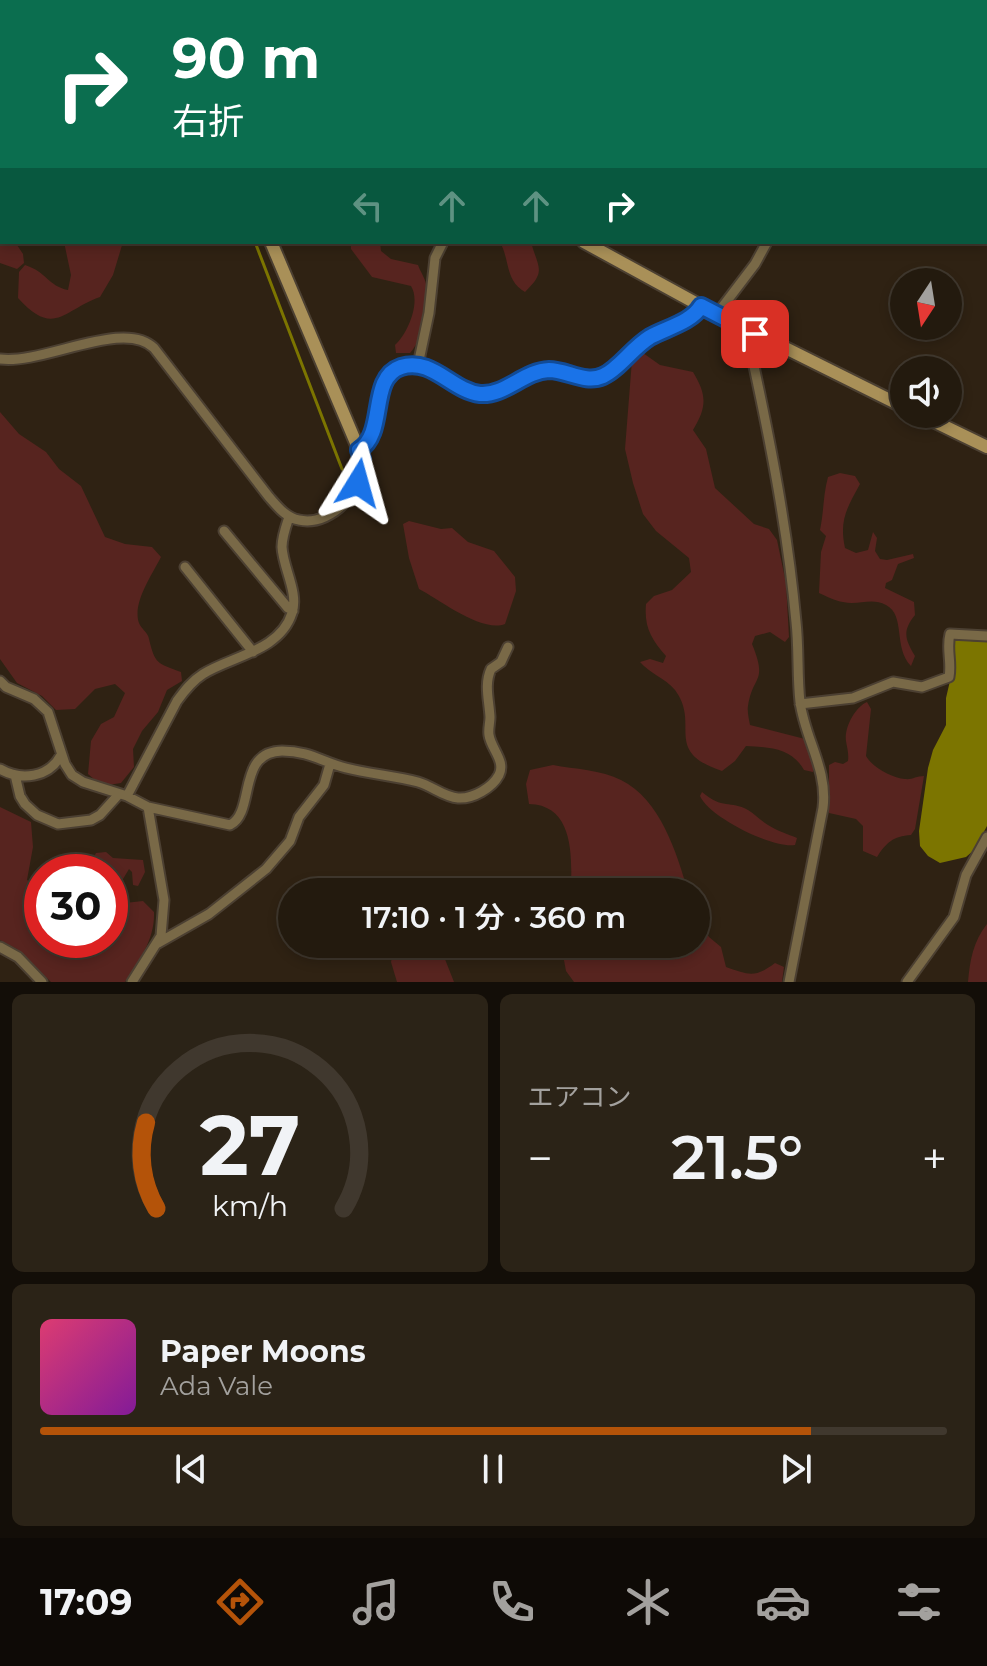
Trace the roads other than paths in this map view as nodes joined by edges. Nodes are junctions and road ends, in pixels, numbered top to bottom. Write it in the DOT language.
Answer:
graph roads {
  1 [pos="272,244"];
  2 [pos="442,244"];
  3 [pos="588,244"];
  4 [pos="766,244"];
  5 [pos="701,306"];
  6 [pos="717,314"];
  7 [pos="755,334"];
  8 [pos="0,359"];
  9 [pos="418,365"];
  10 [pos="890,400"];
  11 [pos="948,428"];
  12 [pos="987,447"];
  13 [pos="359,450"];
  14 [pos="289,517"];
  15 [pos="224,531"];
  16 [pos="185,567"];
  17 [pos="293,611"];
  18 [pos="987,636"];
  19 [pos="508,647"];
  20 [pos="253,652"];
  21 [pos="0,681"];
  22 [pos="800,704"];
  23 [pos="61,755"];
  24 [pos="330,764"];
  25 [pos="0,769"];
  26 [pos="15,775"];
  27 [pos="123,795"];
  28 [pos="148,807"];
  29 [pos="987,837"];
  30 [pos="158,943"];
  31 [pos="0,947"];
  32 [pos="42,982"];
  33 [pos="132,982"];
  34 [pos="789,982"];
  35 [pos="907,982"];
  1 -- 13 [label="street"];
  2 -- 9 [label="street"];
  3 -- 5 [label="street"];
  4 -- 6 [label="street"];
  5 -- 6 [label="street"];
  5 -- 9 [label="street"];
  6 -- 7 [label="street"];
  7 -- 10 [label="street"];
  7 -- 22 [label="street"];
  8 -- 14 [label="street"];
  9 -- 13 [label="street"];
  11 -- 12 [label="street"];
  13 -- 14 [label="street"];
  14 -- 17 [label="street"];
  15 -- 17 [label="street"];
  16 -- 20 [label="street"];
  17 -- 20 [label="street"];
  18 -- 22 [label="street"];
  19 -- 24 [label="street"];
  20 -- 27 [label="street"];
  21 -- 23 [label="street"];
  22 -- 34 [label="street"];
  23 -- 26 [label="street"];
  23 -- 27 [label="street"];
  24 -- 28 [label="street"];
  24 -- 30 [label="street"];
  25 -- 26 [label="street"];
  26 -- 27 [label="street"];
  27 -- 28 [label="street"];
  28 -- 30 [label="street"];
  29 -- 35 [label="street"];
  30 -- 33 [label="street"];
  31 -- 32 [label="street"];
}
